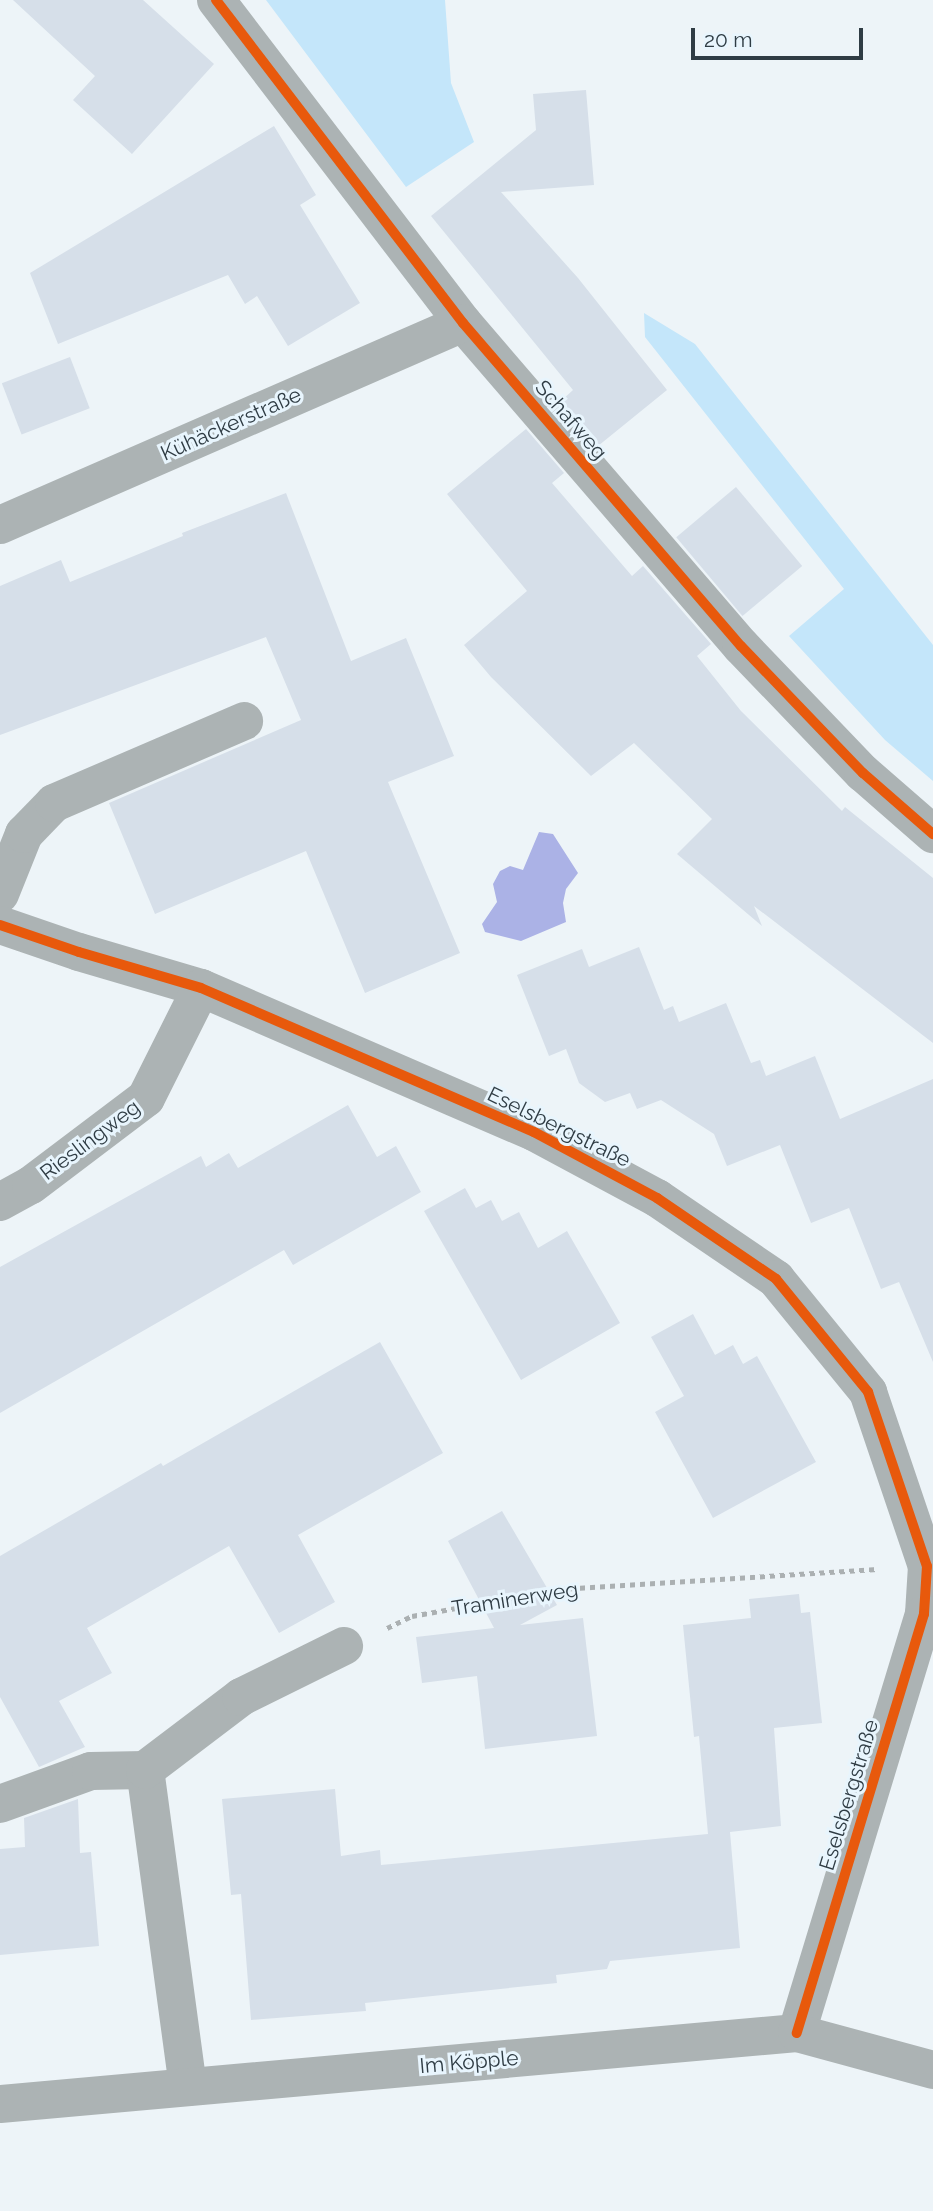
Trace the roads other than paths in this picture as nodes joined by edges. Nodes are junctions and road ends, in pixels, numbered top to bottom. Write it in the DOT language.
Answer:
graph roads {
  1 [pos="216,0"];
  2 [pos="463,323"];
  3 [pos="0,525"];
  4 [pos="244,720"];
  5 [pos="933,834"];
  6 [pos="0,894"];
  7 [pos="0,925"];
  8 [pos="201,988"];
  9 [pos="0,1202"];
  10 [pos="930,1567"];
  11 [pos="344,1646"];
  12 [pos="145,1770"];
  13 [pos="0,1804"];
  14 [pos="797,2033"];
  15 [pos="933,2070"];
  16 [pos="188,2087"];
  17 [pos="0,2104"];
  1 -- 2 [label="street, Schafweg"];
  2 -- 3 [label="street, Kühäckerstraße"];
  2 -- 5 [label="street, Schafweg"];
  4 -- 6 [label="street"];
  7 -- 8 [label="street, Eselsbergstraße"];
  8 -- 9 [label="street, Rieslingweg"];
  8 -- 10 [label="street, Eselsbergstraße"];
  10 -- 14 [label="street, Eselsbergstraße"];
  11 -- 12 [label="street"];
  12 -- 13 [label="street"];
  12 -- 16 [label="street"];
  14 -- 15 [label="street, Im Köpple"];
  14 -- 16 [label="street, Im Köpple"];
  16 -- 17 [label="street, Im Köpple"];
}
